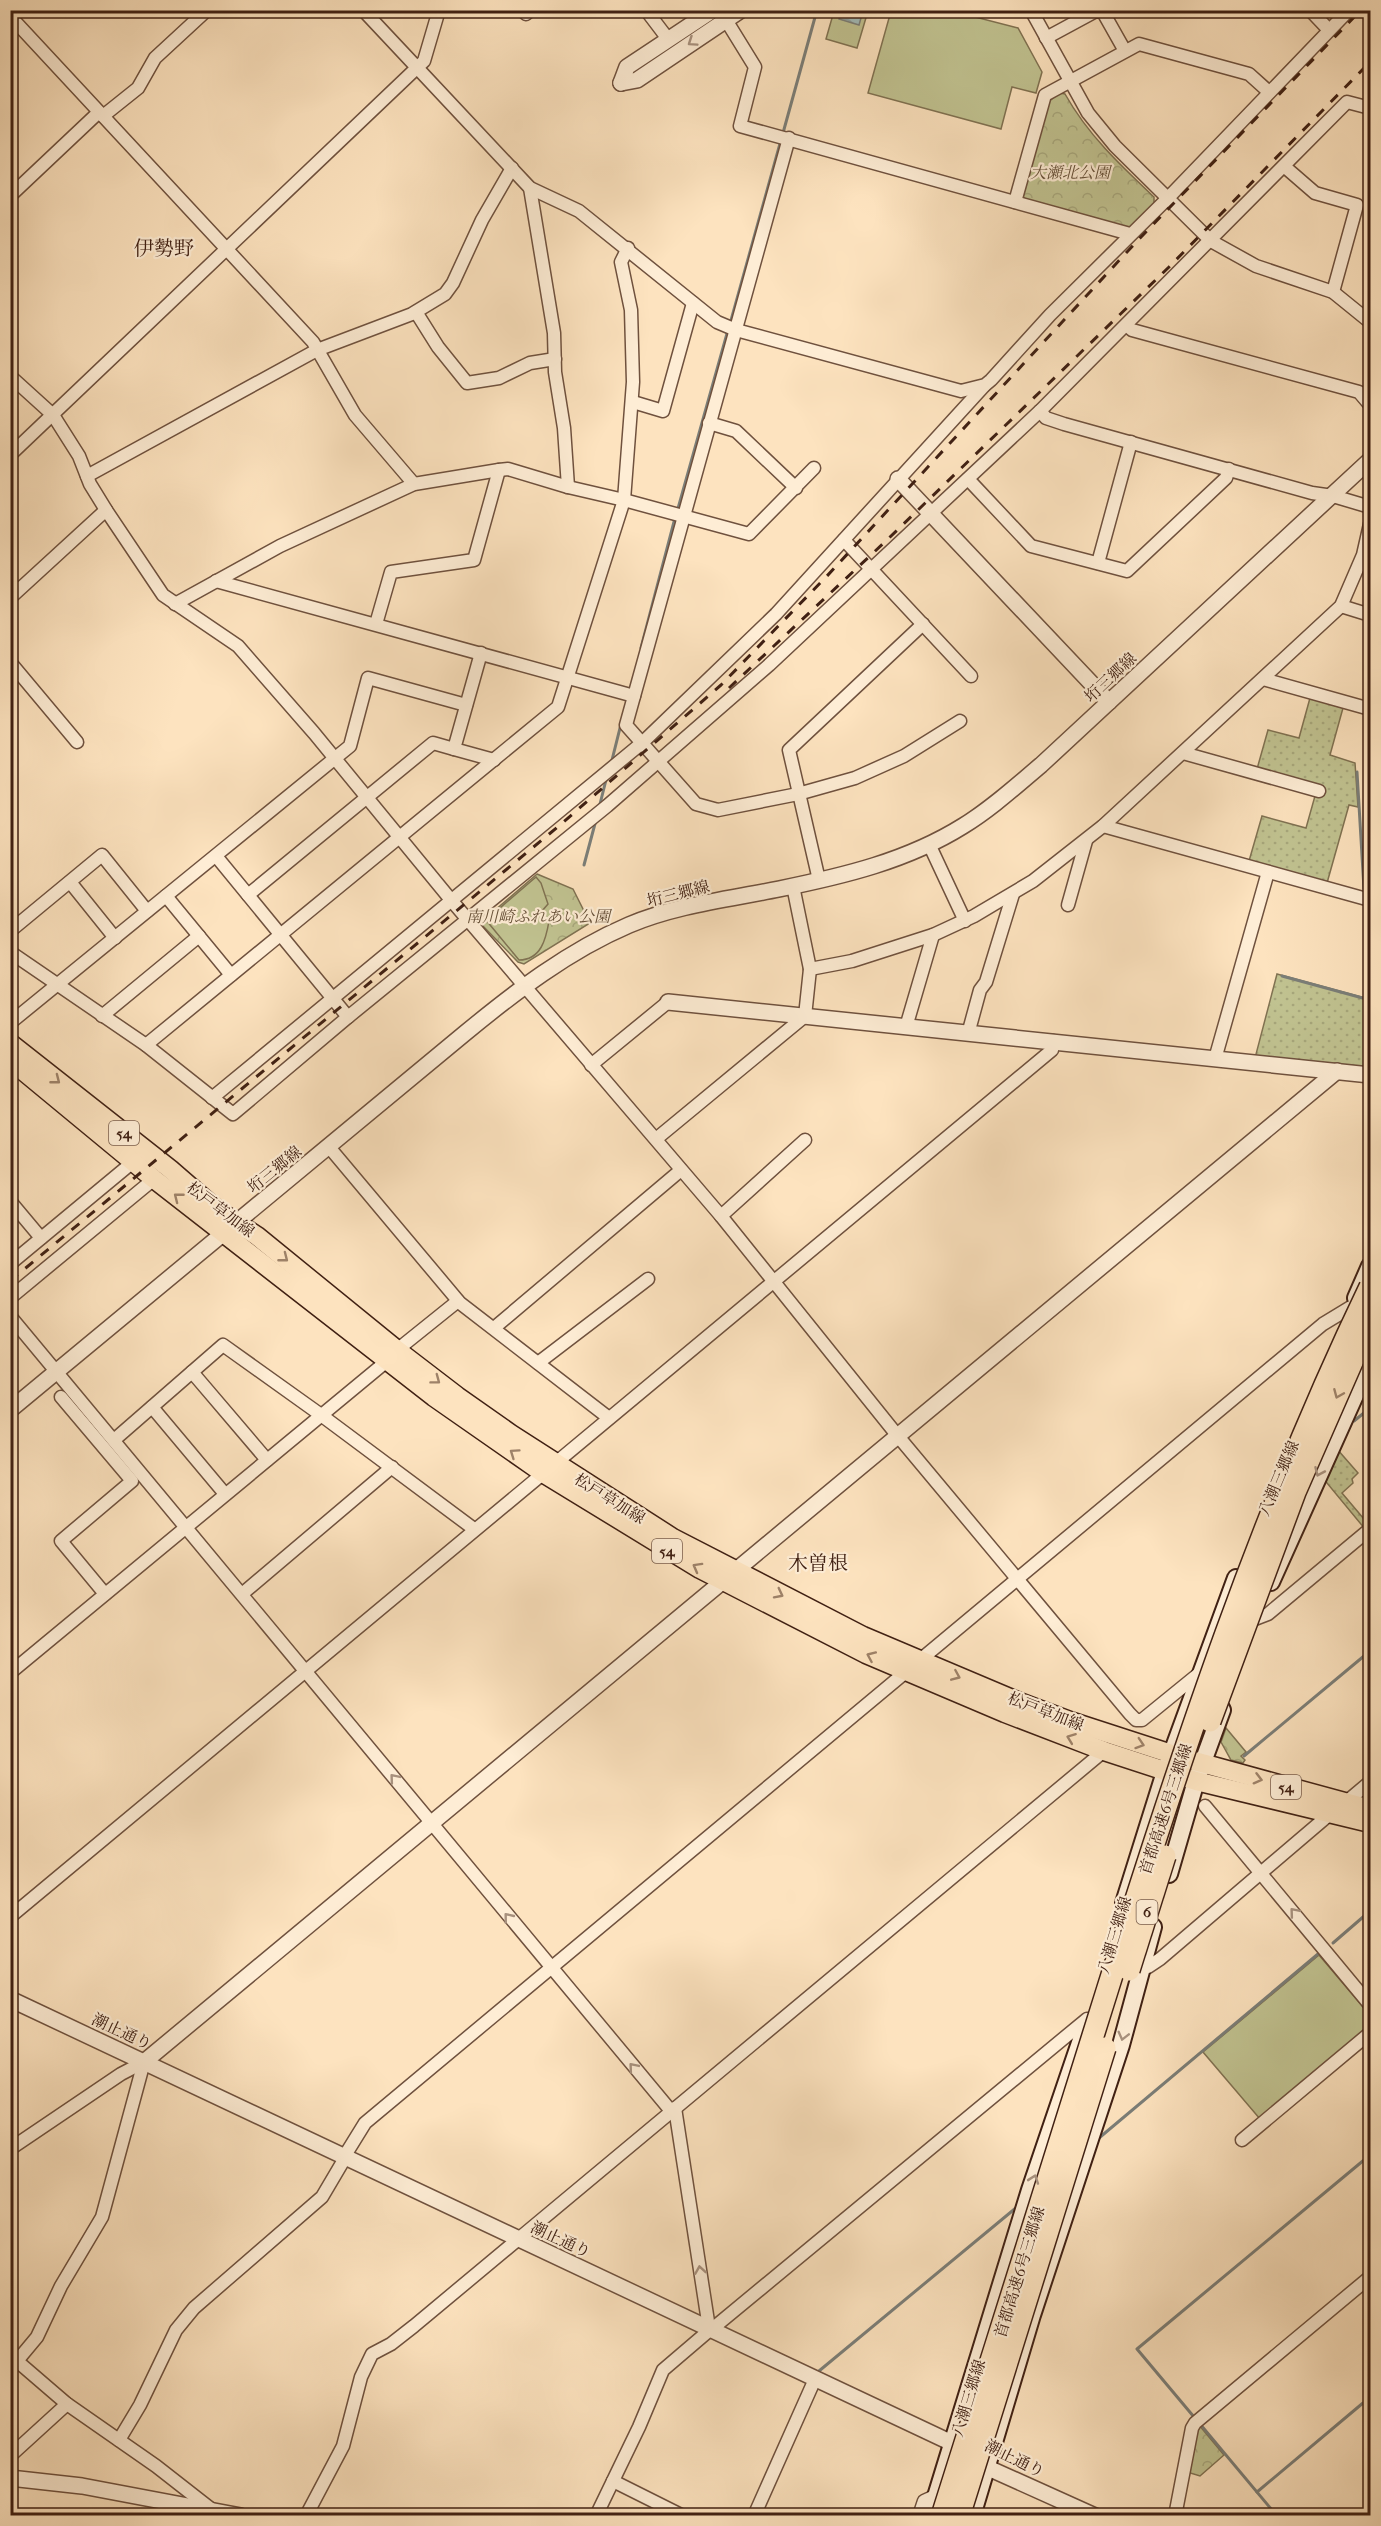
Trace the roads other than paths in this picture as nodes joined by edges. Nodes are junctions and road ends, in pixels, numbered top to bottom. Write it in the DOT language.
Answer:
graph roads {
  1 [pos="207,10"];
  2 [pos="363,10"];
  3 [pos="439,10"];
  4 [pos="522,10"];
  5 [pos="531,10"];
  6 [pos="646,10"];
  7 [pos="713,10"];
  8 [pos="741,10"];
  9 [pos="1031,10"];
  10 [pos="1310,10"];
  11 [pos="1349,10"];
  12 [pos="10,16"];
  13 [pos="726,20"];
  14 [pos="1329,30"];
  15 [pos="1046,38"];
  16 [pos="668,39"];
  17 [pos="1125,51"];
  18 [pos="417,67"];
  19 [pos="1070,81"];
  20 [pos="1269,92"];
  21 [pos="1371,108"];
  22 [pos="101,114"];
  23 [pos="783,137"];
  24 [pos="1285,167"];
  25 [pos="512,168"];
  26 [pos="530,188"];
  27 [pos="10,196"];
  28 [pos="1168,198"];
  29 [pos="1016,202"];
  30 [pos="1130,234"];
  31 [pos="1211,241"];
  32 [pos="628,248"];
  33 [pos="227,249"];
  34 [pos="1333,292"];
  35 [pos="693,303"];
  36 [pos="416,312"];
  37 [pos="1370,322"];
  38 [pos="1126,325"];
  39 [pos="730,328"];
  40 [pos="317,351"];
  41 [pos="555,358"];
  42 [pos="10,376"];
  43 [pos="985,385"];
  44 [pos="633,402"];
  45 [pos="1371,405"];
  46 [pos="1040,411"];
  47 [pos="52,415"];
  48 [pos="709,423"];
  49 [pos="1131,442"];
  50 [pos="10,455"];
  51 [pos="1371,460"];
  52 [pos="814,468"];
  53 [pos="1229,469"];
  54 [pos="499,470"];
  55 [pos="87,476"];
  56 [pos="898,479"];
  57 [pos="968,479"];
  58 [pos="414,484"];
  59 [pos="568,487"];
  60 [pos="796,488"];
  61 [pos="1332,496"];
  62 [pos="624,500"];
  63 [pos="1371,507"];
  64 [pos="106,510"];
  65 [pos="931,513"];
  66 [pos="678,515"];
  67 [pos="1371,524"];
  68 [pos="844,540"];
  69 [pos="1098,563"];
  70 [pos="872,570"];
  71 [pos="216,581"];
  72 [pos="10,598"];
  73 [pos="175,604"];
  74 [pos="1341,606"];
  75 [pos="1371,615"];
  76 [pos="376,624"];
  77 [pos="923,624"];
  78 [pos="481,653"];
  79 [pos="10,663"];
  80 [pos="971,676"];
  81 [pos="568,678"];
  82 [pos="1263,679"];
  83 [pos="628,695"];
  84 [pos="1109,702"];
  85 [pos="465,705"];
  86 [pos="1371,709"];
  87 [pos="960,721"];
  88 [pos="76,742"];
  89 [pos="642,743"];
  90 [pos="454,749"];
  91 [pos="1183,753"];
  92 [pos="334,760"];
  93 [pos="494,760"];
  94 [pos="659,762"];
  95 [pos="1319,791"];
  96 [pos="798,794"];
  97 [pos="366,798"];
  98 [pos="1103,825"];
  99 [pos="398,837"];
  100 [pos="1087,839"];
  101 [pos="930,844"];
  102 [pos="216,856"];
  103 [pos="1268,872"];
  104 [pos="819,880"];
  105 [pos="70,882"];
  106 [pos="793,886"];
  107 [pos="1013,894"];
  108 [pos="248,895"];
  109 [pos="166,897"];
  110 [pos="451,900"];
  111 [pos="1371,900"];
  112 [pos="1068,905"];
  113 [pos="147,911"];
  114 [pos="469,921"];
  115 [pos="965,921"];
  116 [pos="10,931"];
  117 [pos="281,934"];
  118 [pos="933,935"];
  119 [pos="199,936"];
  120 [pos="115,938"];
  121 [pos="10,952"];
  122 [pos="810,969"];
  123 [pos="231,975"];
  124 [pos="58,985"];
  125 [pos="526,985"];
  126 [pos="332,997"];
  127 [pos="668,1002"];
  128 [pos="102,1016"];
  129 [pos="806,1016"];
  130 [pos="348,1017"];
  131 [pos="10,1023"];
  132 [pos="906,1027"];
  133 [pos="968,1034"];
  134 [pos="1053,1041"];
  135 [pos="10,1043"];
  136 [pos="146,1045"];
  137 [pos="1215,1059"];
  138 [pos="10,1060"];
  139 [pos="591,1065"];
  140 [pos="1336,1071"];
  141 [pos="1371,1075"];
  142 [pos="212,1098"];
  143 [pos="656,1139"];
  144 [pos="805,1140"];
  145 [pos="329,1147"];
  146 [pos="134,1162"];
  147 [pos="681,1170"];
  148 [pos="154,1179"];
  149 [pos="10,1201"];
  150 [pos="721,1216"];
  151 [pos="231,1228"];
  152 [pos="40,1238"];
  153 [pos="10,1264"];
  154 [pos="1371,1266"];
  155 [pos="648,1279"];
  156 [pos="774,1281"];
  157 [pos="1371,1287"];
  158 [pos="10,1298"];
  159 [pos="1371,1298"];
  160 [pos="458,1301"];
  161 [pos="1351,1307"];
  162 [pos="10,1316"];
  163 [pos="1371,1321"];
  164 [pos="494,1328"];
  165 [pos="392,1356"];
  166 [pos="1371,1362"];
  167 [pos="538,1363"];
  168 [pos="56,1372"];
  169 [pos="192,1372"];
  170 [pos="61,1397"];
  171 [pos="152,1407"];
  172 [pos="10,1410"];
  173 [pos="321,1415"];
  174 [pos="609,1418"];
  175 [pos="897,1435"];
  176 [pos="114,1440"];
  177 [pos="267,1460"];
  178 [pos="392,1467"];
  179 [pos="549,1468"];
  180 [pos="137,1477"];
  181 [pos="225,1494"];
  182 [pos="186,1527"];
  183 [pos="474,1529"];
  184 [pos="1371,1529"];
  185 [pos="728,1576"];
  186 [pos="1018,1579"];
  187 [pos="105,1594"];
  188 [pos="242,1594"];
  189 [pos="1222,1612"];
  190 [pos="1255,1619"];
  191 [pos="914,1667"];
  192 [pos="305,1671"];
  193 [pos="1201,1672"];
  194 [pos="10,1673"];
  195 [pos="1104,1751"];
  196 [pos="1185,1768"];
  197 [pos="1371,1782"];
  198 [pos="1205,1806"];
  199 [pos="1338,1809"];
  200 [pos="1371,1809"];
  201 [pos="431,1823"];
  202 [pos="1371,1823"];
  203 [pos="1261,1873"];
  204 [pos="10,1917"];
  205 [pos="551,1968"];
  206 [pos="1104,1968"];
  207 [pos="1139,1973"];
  208 [pos="10,1999"];
  209 [pos="1371,2005"];
  210 [pos="1088,2018"];
  211 [pos="1371,2033"];
  212 [pos="144,2062"];
  213 [pos="673,2109"];
  214 [pos="1242,2140"];
  215 [pos="10,2149"];
  216 [pos="345,2157"];
  217 [pos="517,2239"];
  218 [pos="1371,2277"];
  219 [pos="711,2329"];
  220 [pos="14,2362"];
  221 [pos="815,2379"];
  222 [pos="67,2404"];
  223 [pos="119,2440"];
  224 [pos="954,2444"];
  225 [pos="10,2456"];
  226 [pos="986,2467"];
  227 [pos="10,2478"];
  228 [pos="613,2481"];
  229 [pos="978,2495"];
  230 [pos="940,2505"];
  231 [pos="211,2509"];
  232 [pos="241,2516"];
  233 [pos="306,2516"];
  234 [pos="596,2516"];
  235 [pos="683,2516"];
  236 [pos="754,2516"];
  237 [pos="919,2516"];
  238 [pos="930,2516"];
  239 [pos="959,2516"];
  240 [pos="972,2516"];
  241 [pos="979,2516"];
  242 [pos="1095,2516"];
  243 [pos="1175,2516"];
  1 -- 22 [label="street"];
  2 -- 18 [label="street"];
  3 -- 18 [label="street"];
  4 -- 5 [label="street"];
  6 -- 16 [label="street"];
  7 -- 16 [label="street"];
  8 -- 13 [label="street"];
  9 -- 15 [label="street"];
  10 -- 14 [label="street"];
  11 -- 14 [label="street"];
  12 -- 22 [label="street"];
  13 -- 16 [label="street, one-way"];
  13 -- 23 [label="street"];
  14 -- 20 [label="street"];
  15 -- 17 [label="street"];
  15 -- 19 [label="street"];
  17 -- 19 [label="street"];
  17 -- 20 [label="street"];
  18 -- 25 [label="street"];
  18 -- 33 [label="street"];
  19 -- 28 [label="street"];
  19 -- 29 [label="street"];
  20 -- 28 [label="street"];
  21 -- 24 [label="street"];
  22 -- 27 [label="street"];
  22 -- 33 [label="street"];
  23 -- 29 [label="street"];
  23 -- 39 [label="street"];
  24 -- 31 [label="street"];
  24 -- 34 [label="street"];
  25 -- 26 [label="street"];
  25 -- 36 [label="street"];
  26 -- 32 [label="street"];
  26 -- 41 [label="street"];
  28 -- 30 [label="street"];
  28 -- 31 [label="street"];
  29 -- 30 [label="street"];
  30 -- 43 [label="street"];
  31 -- 34 [label="street"];
  31 -- 38 [label="street"];
  32 -- 35 [label="street"];
  32 -- 44 [label="street"];
  33 -- 40 [label="street"];
  33 -- 47 [label="street"];
  34 -- 37 [label="street"];
  35 -- 39 [label="street"];
  35 -- 44 [label="street"];
  36 -- 40 [label="street"];
  36 -- 41 [label="street"];
  38 -- 45 [label="street"];
  38 -- 46 [label="street"];
  39 -- 43 [label="street"];
  39 -- 48 [label="street"];
  40 -- 55 [label="street"];
  40 -- 58 [label="street"];
  41 -- 59 [label="street"];
  42 -- 47 [label="street"];
  43 -- 56 [label="street"];
  44 -- 62 [label="street"];
  46 -- 49 [label="street"];
  46 -- 57 [label="street"];
  47 -- 50 [label="street"];
  47 -- 55 [label="street"];
  48 -- 60 [label="street"];
  48 -- 66 [label="street"];
  49 -- 53 [label="street"];
  49 -- 69 [label="street"];
  51 -- 61 [label="street, 垳三郷線"];
  52 -- 60 [label="street"];
  53 -- 61 [label="street"];
  53 -- 69 [label="street"];
  54 -- 58 [label="street"];
  54 -- 59 [label="street"];
  54 -- 76 [label="street"];
  55 -- 64 [label="street"];
  56 -- 65 [label="street"];
  56 -- 68 [label="street"];
  57 -- 65 [label="street"];
  57 -- 69 [label="street"];
  58 -- 71 [label="street"];
  59 -- 62 [label="street"];
  60 -- 66 [label="street"];
  61 -- 63 [label="street"];
  61 -- 84 [label="street, 垳三郷線"];
  62 -- 66 [label="street"];
  62 -- 81 [label="street"];
  64 -- 72 [label="street"];
  64 -- 73 [label="street"];
  65 -- 70 [label="street"];
  65 -- 84 [label="street"];
  66 -- 83 [label="street"];
  67 -- 74 [label="street"];
  68 -- 70 [label="street"];
  68 -- 89 [label="street"];
  70 -- 77 [label="street"];
  70 -- 94 [label="street"];
  71 -- 73 [label="street"];
  71 -- 76 [label="street"];
  73 -- 92 [label="street"];
  74 -- 75 [label="street"];
  74 -- 82 [label="street"];
  76 -- 78 [label="street"];
  77 -- 80 [label="street"];
  77 -- 96 [label="street"];
  78 -- 81 [label="street"];
  78 -- 85 [label="street"];
  79 -- 88 [label="street"];
  81 -- 83 [label="street"];
  81 -- 93 [label="street"];
  82 -- 86 [label="street"];
  82 -- 91 [label="street"];
  83 -- 89 [label="street"];
  84 -- 101 [label="street, 垳三郷線"];
  85 -- 90 [label="street"];
  85 -- 92 [label="street"];
  87 -- 96 [label="street"];
  89 -- 94 [label="street"];
  89 -- 110 [label="street"];
  90 -- 93 [label="street"];
  90 -- 97 [label="street"];
  91 -- 95 [label="street"];
  91 -- 98 [label="street"];
  92 -- 97 [label="street"];
  92 -- 102 [label="street"];
  93 -- 99 [label="street"];
  94 -- 96 [label="street"];
  94 -- 114 [label="street"];
  96 -- 104 [label="street"];
  97 -- 99 [label="street"];
  97 -- 108 [label="street"];
  98 -- 100 [label="street"];
  98 -- 103 [label="street"];
  99 -- 110 [label="street"];
  99 -- 117 [label="street"];
  100 -- 107 [label="street"];
  100 -- 112 [label="street"];
  101 -- 104 [label="street, 垳三郷線"];
  101 -- 115 [label="street"];
  102 -- 108 [label="street"];
  102 -- 109 [label="street"];
  103 -- 111 [label="street"];
  103 -- 137 [label="street"];
  104 -- 106 [label="street, 垳三郷線"];
  105 -- 113 [label="street"];
  105 -- 116 [label="street"];
  105 -- 120 [label="street"];
  106 -- 122 [label="street"];
  106 -- 125 [label="street, 垳三郷線"];
  107 -- 115 [label="street"];
  107 -- 133 [label="street"];
  108 -- 117 [label="street"];
  109 -- 113 [label="street"];
  109 -- 119 [label="street"];
  110 -- 114 [label="street"];
  110 -- 126 [label="street"];
  113 -- 120 [label="street"];
  114 -- 125 [label="street"];
  114 -- 130 [label="street"];
  115 -- 118 [label="street"];
  117 -- 123 [label="street"];
  117 -- 126 [label="street"];
  118 -- 122 [label="street"];
  118 -- 132 [label="street"];
  119 -- 123 [label="street"];
  119 -- 128 [label="street"];
  120 -- 124 [label="street"];
  121 -- 124 [label="street"];
  122 -- 129 [label="street"];
  123 -- 136 [label="street"];
  124 -- 128 [label="street"];
  124 -- 131 [label="street"];
  125 -- 139 [label="street"];
  125 -- 145 [label="street, 垳三郷線"];
  126 -- 130 [label="street"];
  126 -- 142 [label="street"];
  127 -- 129 [label="street"];
  127 -- 139 [label="street"];
  128 -- 136 [label="street"];
  129 -- 132 [label="street"];
  129 -- 143 [label="street"];
  130 -- 142 [label="street"];
  132 -- 133 [label="street"];
  133 -- 134 [label="street"];
  134 -- 137 [label="street"];
  134 -- 156 [label="street"];
  135 -- 151 [label="main road, 松戸草加線 / 54, one-way"];
  136 -- 142 [label="street"];
  137 -- 140 [label="street"];
  138 -- 146 [label="main road, 松戸草加線 / 54"];
  139 -- 143 [label="street"];
  140 -- 141 [label="street"];
  140 -- 175 [label="street"];
  143 -- 147 [label="street"];
  144 -- 150 [label="street"];
  145 -- 151 [label="street, 垳三郷線"];
  145 -- 160 [label="street"];
  146 -- 148 [label="main road, 松戸草加線 / 54"];
  146 -- 152 [label="street"];
  147 -- 150 [label="street"];
  147 -- 164 [label="street"];
  151 -- 148 [label="main road, 松戸草加線 / 54, one-way"];
  148 -- 158 [label="street"];
  149 -- 152 [label="street"];
  150 -- 156 [label="street"];
  151 -- 165 [label="main road, 松戸草加線 / 54"];
  151 -- 168 [label="street, 垳三郷線"];
  152 -- 153 [label="street"];
  154 -- 161 [label="main road, 八潮三郷線"];
  155 -- 167 [label="street"];
  156 -- 174 [label="street"];
  156 -- 175 [label="street"];
  157 -- 230 [label="highway, 首都高速6号三郷線 / 6, bridge"];
  159 -- 161 [label="main road"];
  160 -- 164 [label="street"];
  160 -- 165 [label="street"];
  161 -- 186 [label="street"];
  161 -- 189 [label="main road, 八潮三郷線"];
  162 -- 168 [label="street"];
  163 -- 239 [label="highway, 首都高速6号三郷線 / 6, one-way, bridge"];
  164 -- 167 [label="street"];
  165 -- 173 [label="street"];
  165 -- 179 [label="main road, 松戸草加線 / 54"];
  166 -- 190 [label="main road, 八潮三郷線, one-way"];
  167 -- 174 [label="street"];
  168 -- 172 [label="street, 垳三郷線"];
  168 -- 176 [label="street"];
  169 -- 171 [label="street"];
  169 -- 173 [label="street"];
  169 -- 177 [label="street"];
  170 -- 180 [label="street"];
  171 -- 176 [label="street"];
  171 -- 181 [label="street"];
  173 -- 177 [label="street"];
  173 -- 178 [label="street"];
  174 -- 179 [label="street"];
  175 -- 185 [label="street"];
  175 -- 186 [label="street"];
  176 -- 180 [label="street"];
  177 -- 181 [label="street"];
  178 -- 183 [label="street"];
  178 -- 188 [label="street"];
  179 -- 183 [label="street"];
  179 -- 185 [label="main road, 松戸草加線 / 54"];
  180 -- 182 [label="street"];
  180 -- 187 [label="street"];
  181 -- 182 [label="street"];
  182 -- 187 [label="street"];
  182 -- 188 [label="street"];
  183 -- 192 [label="street"];
  184 -- 190 [label="street"];
  185 -- 191 [label="main road, 松戸草加線 / 54"];
  185 -- 201 [label="street"];
  186 -- 191 [label="street"];
  186 -- 193 [label="street"];
  187 -- 194 [label="street"];
  188 -- 192 [label="street"];
  189 -- 190 [label="street"];
  189 -- 193 [label="main road, 八潮三郷線"];
  190 -- 196 [label="main road, 八潮三郷線"];
  195 -- 191 [label="main road, 松戸草加線 / 54, one-way"];
  191 -- 196 [label="main road, 松戸草加線 / 54, one-way"];
  191 -- 205 [label="street"];
  201 -- 192 [label="street, one-way"];
  192 -- 204 [label="street"];
  193 -- 196 [label="main road, 八潮三郷線"];
  195 -- 196 [label="main road, 松戸草加線 / 54"];
  195 -- 213 [label="street"];
  196 -- 199 [label="main road, 松戸草加線 / 54"];
  196 -- 206 [label="main road, 八潮三郷線"];
  196 -- 207 [label="main road, 八潮三郷線"];
  197 -- 199 [label="street"];
  198 -- 203 [label="street"];
  199 -- 200 [label="main road, 松戸草加線 / 54"];
  199 -- 202 [label="main road, 松戸草加線 / 54"];
  199 -- 203 [label="street"];
  205 -- 201 [label="street, one-way"];
  201 -- 212 [label="street"];
  203 -- 207 [label="street"];
  209 -- 203 [label="street, one-way"];
  213 -- 205 [label="street, one-way"];
  205 -- 216 [label="street"];
  206 -- 207 [label="street"];
  206 -- 210 [label="main road, 八潮三郷線"];
  207 -- 226 [label="main road, 八潮三郷線, one-way"];
  208 -- 212 [label="street, 潮止通り"];
  210 -- 219 [label="street"];
  224 -- 210 [label="main road, 八潮三郷線, one-way"];
  211 -- 214 [label="street"];
  212 -- 215 [label="street"];
  212 -- 216 [label="street, 潮止通り"];
  212 -- 220 [label="street"];
  213 -- 217 [label="street"];
  219 -- 213 [label="street, one-way"];
  216 -- 217 [label="street, 潮止通り"];
  216 -- 223 [label="street"];
  217 -- 219 [label="street, 潮止通り"];
  217 -- 233 [label="street"];
  218 -- 243 [label="street"];
  219 -- 221 [label="street, 潮止通り"];
  219 -- 228 [label="street"];
  220 -- 222 [label="street"];
  221 -- 224 [label="street, 潮止通り"];
  221 -- 236 [label="street"];
  222 -- 223 [label="street"];
  222 -- 225 [label="street"];
  223 -- 231 [label="street"];
  224 -- 226 [label="street, 潮止通り"];
  224 -- 230 [label="main road, 八潮三郷線"];
  226 -- 229 [label="main road, 八潮三郷線"];
  226 -- 242 [label="street, 潮止通り"];
  227 -- 231 [label="street"];
  228 -- 234 [label="street"];
  228 -- 235 [label="street"];
  229 -- 240 [label="main road, 八潮三郷線"];
  229 -- 241 [label="street"];
  230 -- 237 [label="street"];
  230 -- 238 [label="main road, 八潮三郷線"];
  231 -- 232 [label="street"];
}
